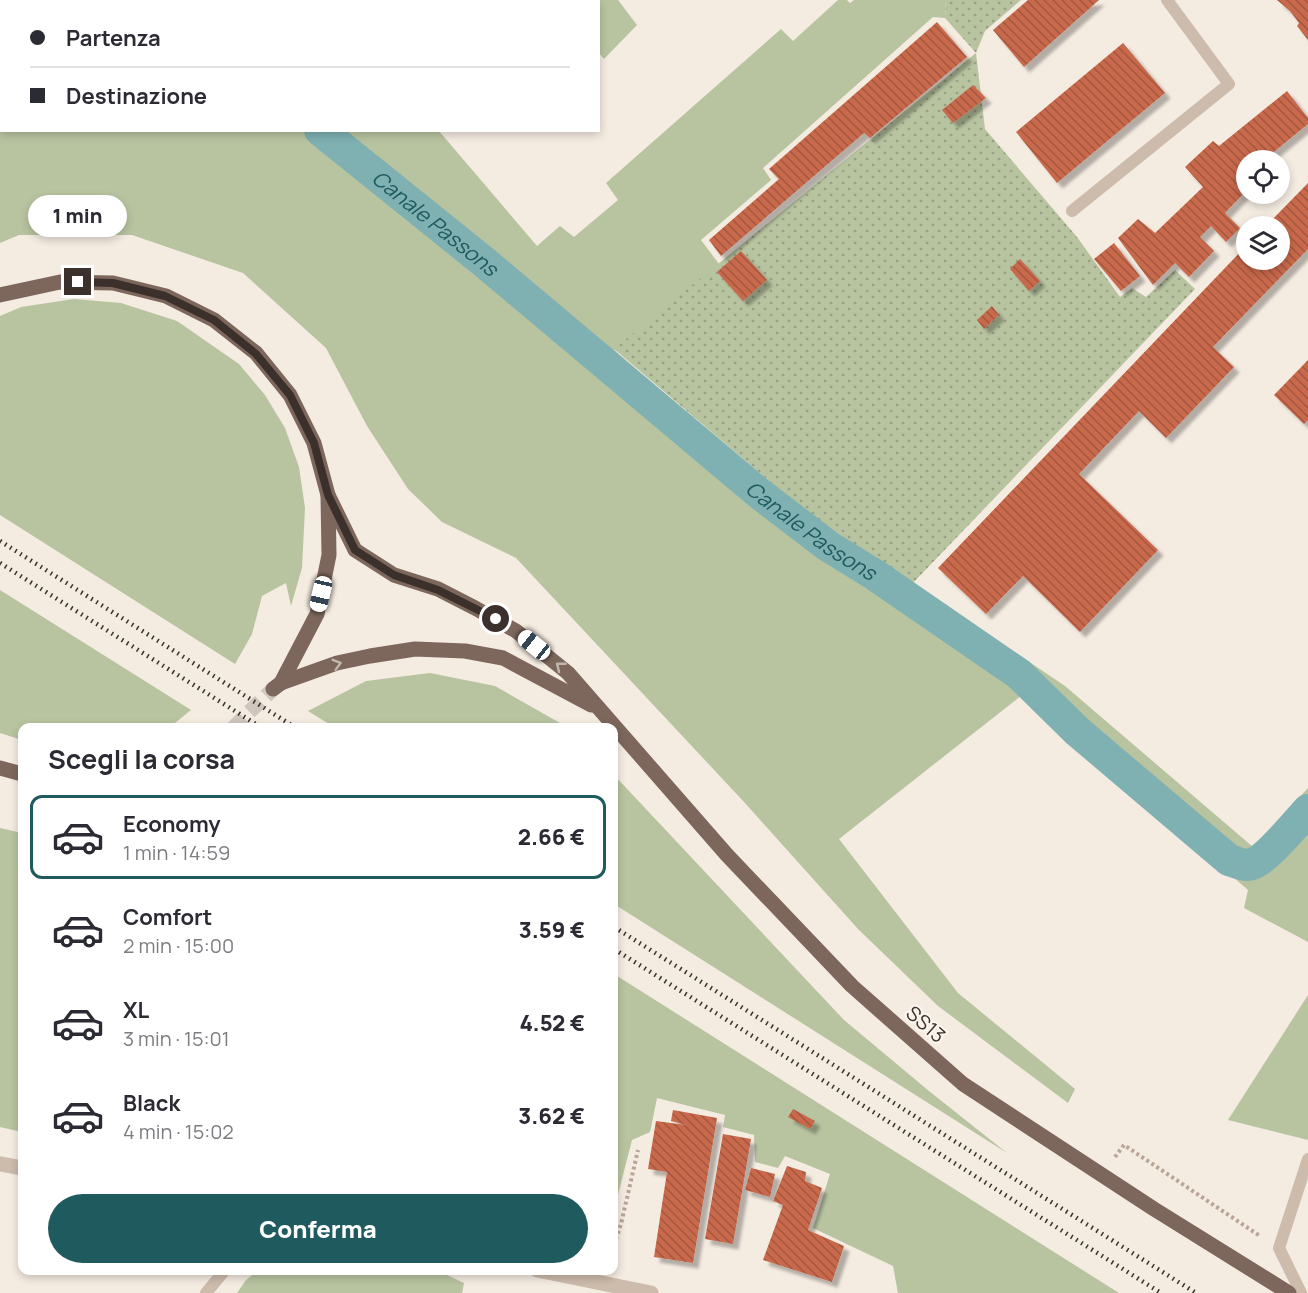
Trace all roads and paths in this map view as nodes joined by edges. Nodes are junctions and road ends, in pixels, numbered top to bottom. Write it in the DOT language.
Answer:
graph roads {
  1 [pos="1167,0"];
  2 [pos="1072,211"];
  3 [pos="0,295"];
  4 [pos="328,495"];
  5 [pos="599,709"];
  6 [pos="611,723"];
  7 [pos="618,731"];
  8 [pos="0,768"];
  9 [pos="18,773"];
  10 [pos="638,1150"];
  11 [pos="1308,1159"];
  12 [pos="0,1164"];
  13 [pos="18,1167"];
  14 [pos="1101,1174"];
  15 [pos="618,1233"];
  16 [pos="1279,1248"];
  17 [pos="221,1275"];
  18 [pos="563,1275"];
  19 [pos="207,1293"];
  20 [pos="651,1293"];
  21 [pos="1289,1293"];
  22 [pos="1301,1293"];
  1 -- 2 [label="lane"];
  3 -- 4 [label="main road, SS13"];
  5 -- 4 [label="main road, SS13, one-way"];
  4 -- 5 [label="main road, SS13, one-way"];
  5 -- 6 [label="main road, SS13 / SS13"];
  7 -- 14 [label="main road, SS13 / SS13"];
  8 -- 9 [label="main road"];
  10 -- 15 [label="path"];
  11 -- 16 [label="lane"];
  12 -- 13 [label="street"];
  14 -- 16 [label="path"];
  14 -- 21 [label="main road, SS13 / SS13"];
  16 -- 22 [label="lane"];
  17 -- 19 [label="lane"];
  18 -- 20 [label="street"];
}
